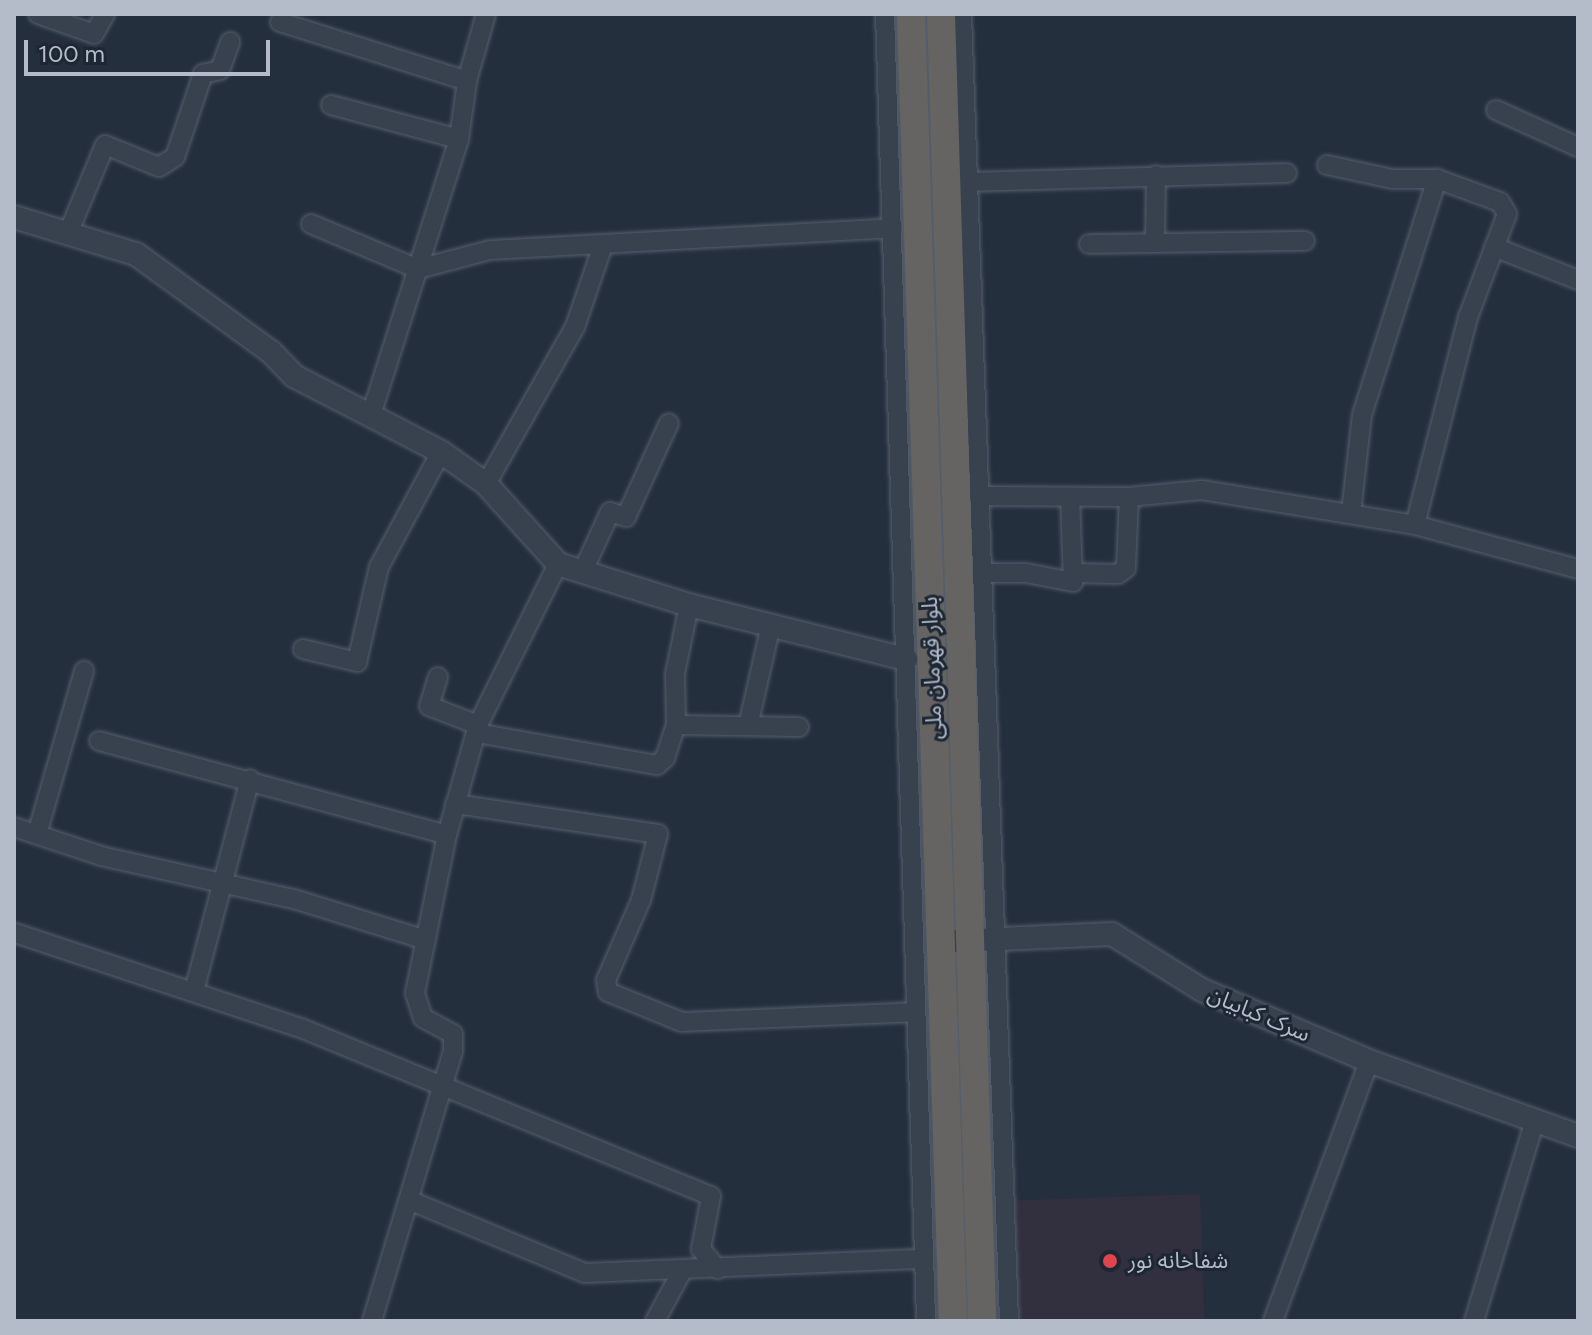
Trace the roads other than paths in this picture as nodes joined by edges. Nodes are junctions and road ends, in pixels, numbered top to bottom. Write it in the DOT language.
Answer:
graph roads {
  1 [pos="38,14"];
  2 [pos="105,14"];
  3 [pos="486,14"];
  4 [pos="885,14"];
  5 [pos="911,14"];
  6 [pos="941,14"];
  7 [pos="962,14"];
  8 [pos="280,22"];
  9 [pos="230,42"];
  10 [pos="467,81"];
  11 [pos="331,105"];
  12 [pos="1496,110"];
  13 [pos="459,139"];
  14 [pos="1578,147"];
  15 [pos="1327,165"];
  16 [pos="1287,173"];
  17 [pos="1156,175"];
  18 [pos="1437,179"];
  19 [pos="968,182"];
  20 [pos="14,217"];
  21 [pos="311,224"];
  22 [pos="892,228"];
  23 [pos="69,231"];
  24 [pos="1305,241"];
  25 [pos="1155,243"];
  26 [pos="1089,244"];
  27 [pos="603,245"];
  28 [pos="1494,247"];
  29 [pos="418,269"];
  30 [pos="1578,280"];
  31 [pos="371,415"];
  32 [pos="669,423"];
  33 [pos="441,452"];
  34 [pos="486,484"];
  35 [pos="979,496"];
  36 [pos="1129,497"];
  37 [pos="1070,498"];
  38 [pos="1351,513"];
  39 [pos="1415,525"];
  40 [pos="558,564"];
  41 [pos="1578,569"];
  42 [pos="582,573"];
  43 [pos="982,573"];
  44 [pos="1073,573"];
  45 [pos="689,605"];
  46 [pos="771,625"];
  47 [pos="303,649"];
  48 [pos="906,659"];
  49 [pos="84,671"];
  50 [pos="438,677"];
  51 [pos="676,725"];
  52 [pos="748,726"];
  53 [pos="799,727"];
  54 [pos="477,729"];
  55 [pos="99,741"];
  56 [pos="250,779"];
  57 [pos="455,804"];
  58 [pos="14,827"];
  59 [pos="37,834"];
  60 [pos="447,835"];
  61 [pos="224,883"];
  62 [pos="15,933"];
  63 [pos="426,940"];
  64 [pos="982,940"];
  65 [pos="940,941"];
  66 [pos="194,991"];
  67 [pos="916,1012"];
  68 [pos="1369,1061"];
  69 [pos="443,1088"];
  70 [pos="1535,1120"];
  71 [pos="1578,1136"];
  72 [pos="411,1201"];
  73 [pos="924,1259"];
  74 [pos="717,1269"];
  75 [pos="682,1271"];
  76 [pos="372,1321"];
  77 [pos="655,1321"];
  78 [pos="926,1321"];
  79 [pos="953,1321"];
  80 [pos="982,1321"];
  81 [pos="1009,1321"];
  82 [pos="1273,1321"];
  83 [pos="1474,1321"];
  1 -- 2 [label="street"];
  3 -- 10 [label="street"];
  4 -- 22 [label="street"];
  5 -- 65 [label="highway, بلوار قهرمان ملی"];
  6 -- 64 [label="highway, بلوار قهرمان ملی"];
  7 -- 19 [label="street"];
  8 -- 10 [label="street"];
  9 -- 23 [label="street"];
  10 -- 13 [label="street"];
  11 -- 13 [label="street"];
  12 -- 14 [label="street"];
  13 -- 29 [label="street"];
  15 -- 18 [label="street"];
  16 -- 17 [label="street"];
  17 -- 19 [label="street"];
  17 -- 25 [label="street"];
  18 -- 28 [label="street"];
  18 -- 38 [label="street"];
  19 -- 35 [label="street"];
  20 -- 23 [label="street"];
  21 -- 29 [label="street"];
  22 -- 27 [label="street"];
  22 -- 48 [label="street"];
  23 -- 31 [label="street"];
  24 -- 25 [label="street"];
  25 -- 26 [label="street"];
  27 -- 29 [label="street"];
  27 -- 34 [label="street"];
  28 -- 30 [label="street"];
  28 -- 39 [label="street"];
  29 -- 31 [label="street"];
  31 -- 33 [label="street"];
  32 -- 42 [label="street"];
  33 -- 34 [label="street"];
  33 -- 47 [label="street"];
  34 -- 40 [label="street"];
  35 -- 37 [label="street"];
  35 -- 43 [label="street"];
  36 -- 37 [label="street"];
  36 -- 38 [label="street"];
  36 -- 44 [label="street"];
  37 -- 44 [label="street"];
  38 -- 39 [label="street"];
  39 -- 41 [label="street"];
  40 -- 42 [label="street"];
  40 -- 54 [label="street"];
  42 -- 45 [label="street"];
  43 -- 44 [label="street"];
  43 -- 64 [label="street"];
  45 -- 46 [label="street"];
  45 -- 51 [label="street"];
  46 -- 48 [label="street"];
  46 -- 52 [label="street"];
  48 -- 67 [label="street"];
  49 -- 59 [label="street"];
  50 -- 54 [label="street"];
  51 -- 52 [label="street"];
  51 -- 54 [label="street"];
  52 -- 53 [label="street"];
  54 -- 57 [label="street"];
  55 -- 56 [label="street"];
  56 -- 60 [label="street"];
  56 -- 61 [label="street"];
  57 -- 60 [label="street"];
  57 -- 67 [label="street"];
  58 -- 59 [label="street"];
  59 -- 61 [label="street"];
  60 -- 63 [label="street"];
  61 -- 63 [label="street"];
  61 -- 66 [label="street"];
  62 -- 66 [label="street"];
  63 -- 69 [label="street"];
  64 -- 65 [label="street, سرک کبابیان"];
  64 -- 68 [label="street, سرک کبابیان"];
  64 -- 80 [label="highway, بلوار قهرمان ملی"];
  64 -- 81 [label="street"];
  65 -- 79 [label="highway, بلوار قهرمان ملی"];
  66 -- 69 [label="street"];
  67 -- 73 [label="street"];
  68 -- 70 [label="street, سرک کبابیان"];
  68 -- 82 [label="street"];
  69 -- 72 [label="street"];
  69 -- 74 [label="street"];
  70 -- 71 [label="street, سرک کبابیان"];
  70 -- 83 [label="street"];
  72 -- 75 [label="street"];
  72 -- 76 [label="street"];
  73 -- 74 [label="street"];
  73 -- 78 [label="street"];
  74 -- 75 [label="street"];
  75 -- 77 [label="street"];
}
